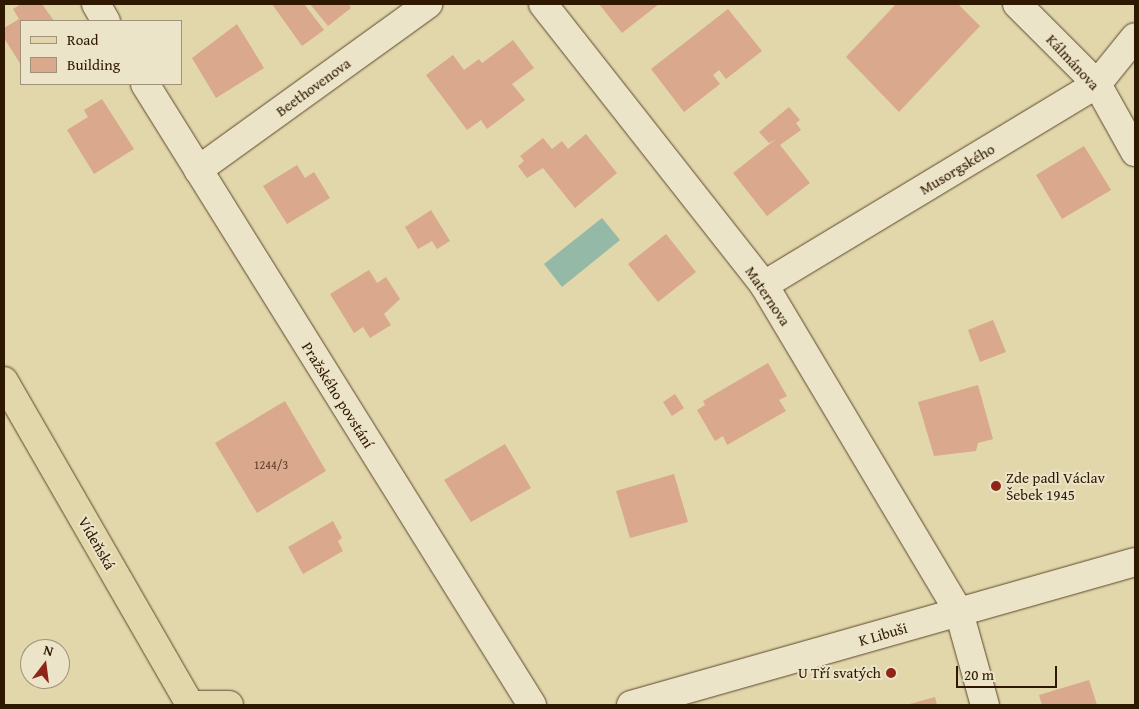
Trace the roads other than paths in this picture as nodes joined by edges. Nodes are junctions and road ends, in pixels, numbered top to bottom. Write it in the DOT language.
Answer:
graph roads {
  1 [pos="96,4"];
  2 [pos="428,4"];
  3 [pos="543,4"];
  4 [pos="1017,4"];
  5 [pos="105,20"];
  6 [pos="1135,37"];
  7 [pos="1097,84"];
  8 [pos="146,85"];
  9 [pos="1135,152"];
  10 [pos="198,170"];
  11 [pos="764,285"];
  12 [pos="4,381"];
  13 [pos="1135,562"];
  14 [pos="959,612"];
  15 [pos="190,705"];
  16 [pos="229,705"];
  17 [pos="532,705"];
  18 [pos="631,705"];
  19 [pos="984,705"];
  1 -- 5 [label="street"];
  2 -- 10 [label="street, Beethovenova"];
  3 -- 11 [label="street, Maternova"];
  4 -- 7 [label="street, Kálmánova"];
  6 -- 7 [label="street, Musorgského"];
  7 -- 9 [label="street, Kálmánova"];
  7 -- 11 [label="street, Musorgského"];
  8 -- 10 [label="street, Pražského povstání"];
  10 -- 17 [label="street, Pražského povstání"];
  11 -- 14 [label="street, Maternova"];
  12 -- 15 [label="main road, Vídeňská"];
  13 -- 14 [label="street, K Libuši"];
  14 -- 18 [label="street, K Libuši"];
  14 -- 19 [label="street, Maternova"];
  15 -- 16 [label="main road, Vídeňská"];
}
